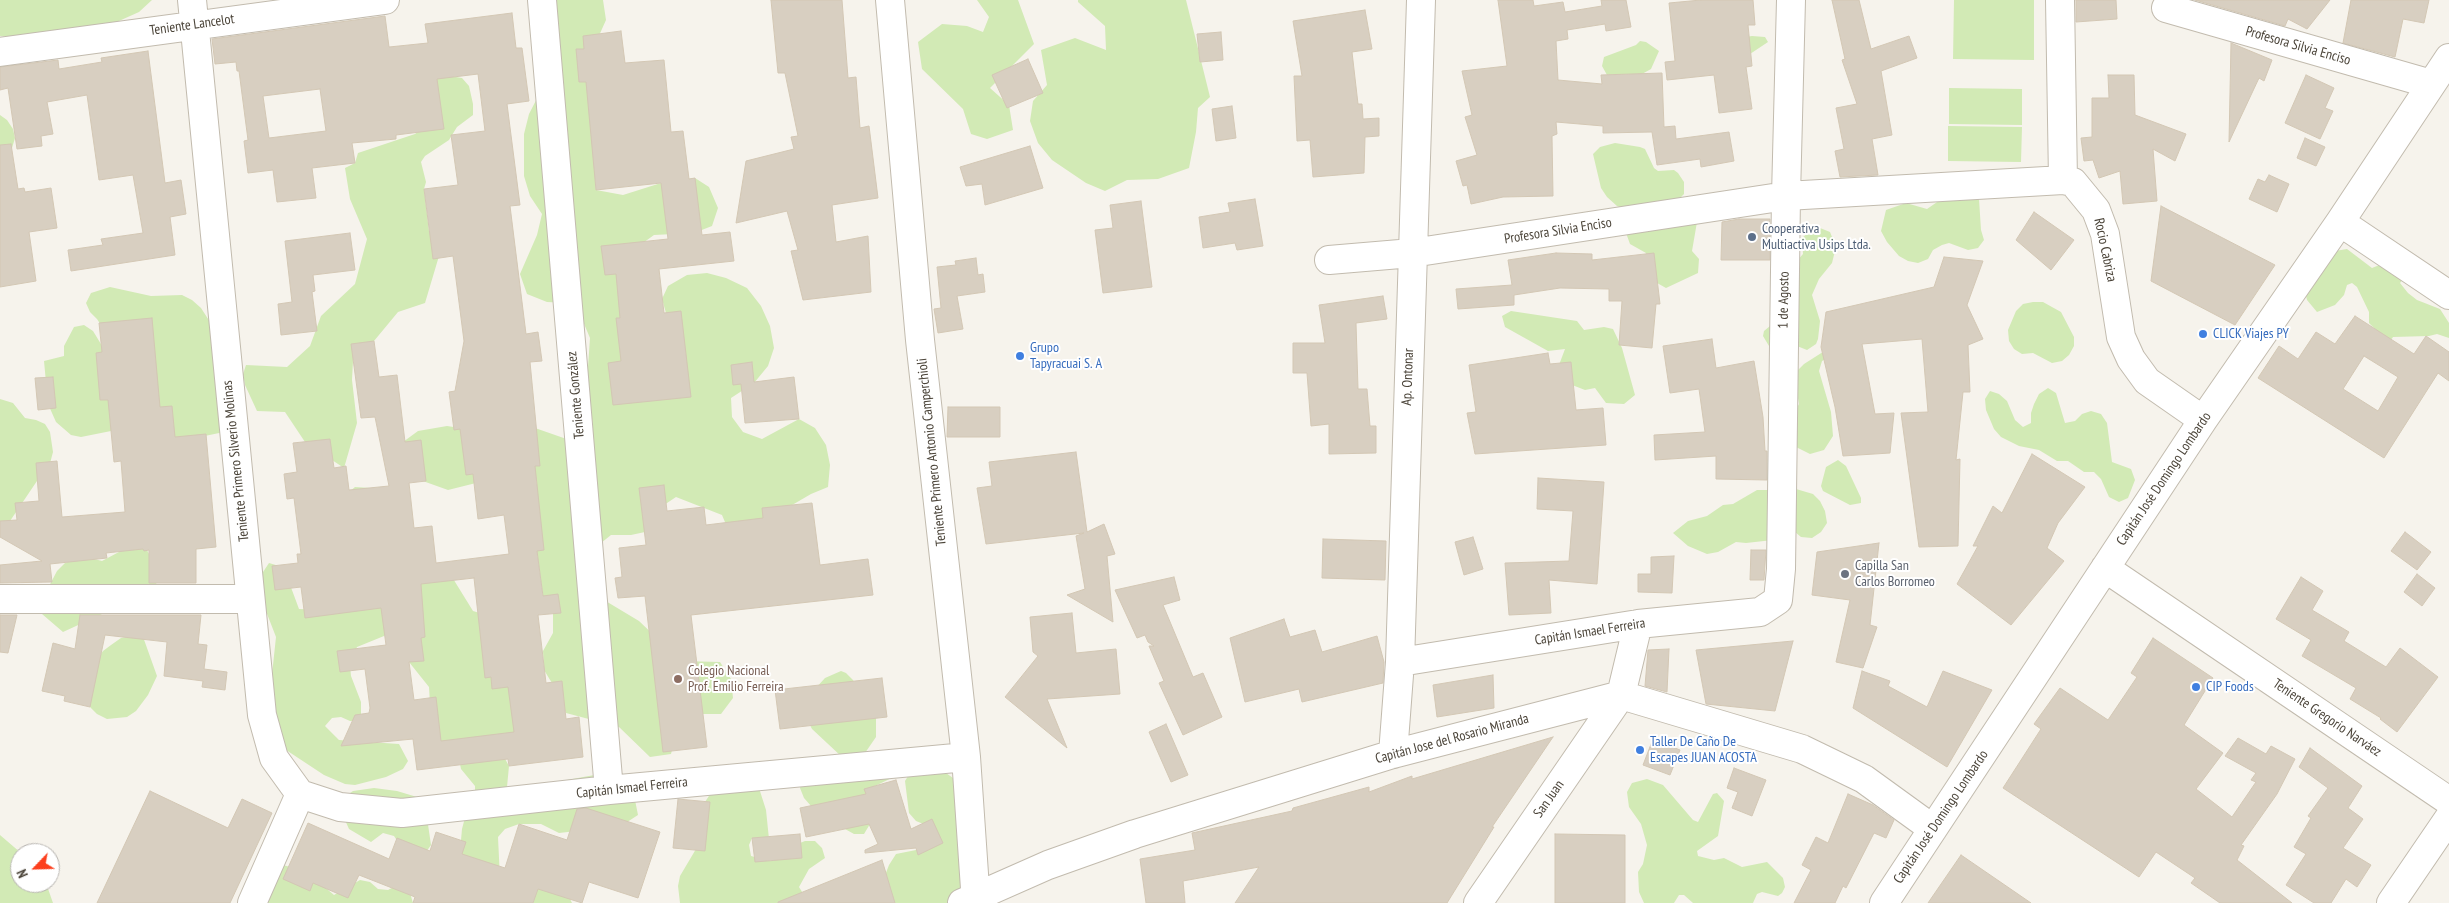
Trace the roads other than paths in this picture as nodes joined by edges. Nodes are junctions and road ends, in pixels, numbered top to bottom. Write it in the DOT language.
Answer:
graph roads {
  1 [pos="384,0"];
  2 [pos="542,0"];
  3 [pos="890,0"];
  4 [pos="1421,0"];
  5 [pos="1791,0"];
  6 [pos="2060,0"];
  7 [pos="2166,8"];
  8 [pos="193,12"];
  9 [pos="0,52"];
  10 [pos="2448,59"];
  11 [pos="2431,84"];
  12 [pos="2063,180"];
  13 [pos="1786,196"];
  14 [pos="2340,222"];
  15 [pos="1412,253"];
  16 [pos="1329,260"];
  17 [pos="2449,295"];
  18 [pos="2203,420"];
  19 [pos="2105,568"];
  20 [pos="0,599"];
  21 [pos="250,599"];
  22 [pos="1778,600"];
  23 [pos="1638,624"];
  24 [pos="1400,662"];
  25 [pos="1621,695"];
  26 [pos="1393,754"];
  27 [pos="966,756"];
  28 [pos="609,790"];
  29 [pos="300,794"];
  30 [pos="2449,800"];
  31 [pos="2449,818"];
  32 [pos="1933,829"];
  33 [pos="971,901"];
  34 [pos="252,903"];
  35 [pos="1478,903"];
  36 [pos="1884,903"];
  37 [pos="2391,903"];
  1 -- 8 [label="street, Teniente Lancelot"];
  2 -- 28 [label="street, Teniente González"];
  3 -- 27 [label="street, Teniente Primero Antonio Camperchioli"];
  4 -- 15 [label="street, Ap. Ontonar"];
  5 -- 13 [label="street, 1 de Agosto"];
  6 -- 12 [label="street"];
  7 -- 11 [label="street, Profesora Silvia Enciso"];
  8 -- 9 [label="street, Teniente Lancelot"];
  8 -- 21 [label="street, Teniente Primero Silverio Molinas"];
  10 -- 11 [label="street, Capitán José Domingo Lombardo"];
  11 -- 14 [label="street, Capitán José Domingo Lombardo"];
  12 -- 13 [label="street, Profesora Silvia Enciso"];
  12 -- 18 [label="street, Rocio Cabriza"];
  13 -- 15 [label="street, Profesora Silvia Enciso"];
  13 -- 22 [label="street, 1 de Agosto"];
  14 -- 17 [label="street"];
  14 -- 18 [label="street, Capitán José Domingo Lombardo"];
  15 -- 16 [label="street, Profesora Silvia Enciso"];
  15 -- 24 [label="street, Ap. Ontonar"];
  18 -- 19 [label="street, Capitán José Domingo Lombardo"];
  19 -- 30 [label="street, Teniente Gregorio Narváez"];
  19 -- 32 [label="street, Capitán José Domingo Lombardo"];
  20 -- 21 [label="street"];
  21 -- 29 [label="street, Teniente Primero Silverio Molinas"];
  22 -- 23 [label="street, Capitán Ismael Ferreira"];
  23 -- 24 [label="street, Capitán Ismael Ferreira"];
  23 -- 25 [label="street"];
  24 -- 26 [label="street, Ap. Ontonar"];
  25 -- 26 [label="street, Capitán Jose del Rosario Miranda"];
  25 -- 32 [label="street"];
  25 -- 35 [label="street, San Juan"];
  26 -- 33 [label="street, Capitán Jose del Rosario Miranda"];
  27 -- 28 [label="street, Capitán Ismael Ferreira"];
  27 -- 33 [label="street, Teniente Primero Antonio Camperchioli"];
  28 -- 29 [label="street, Capitán Ismael Ferreira"];
  29 -- 34 [label="street"];
  31 -- 37 [label="street"];
  32 -- 36 [label="street, Capitán José Domingo Lombardo"];
}
